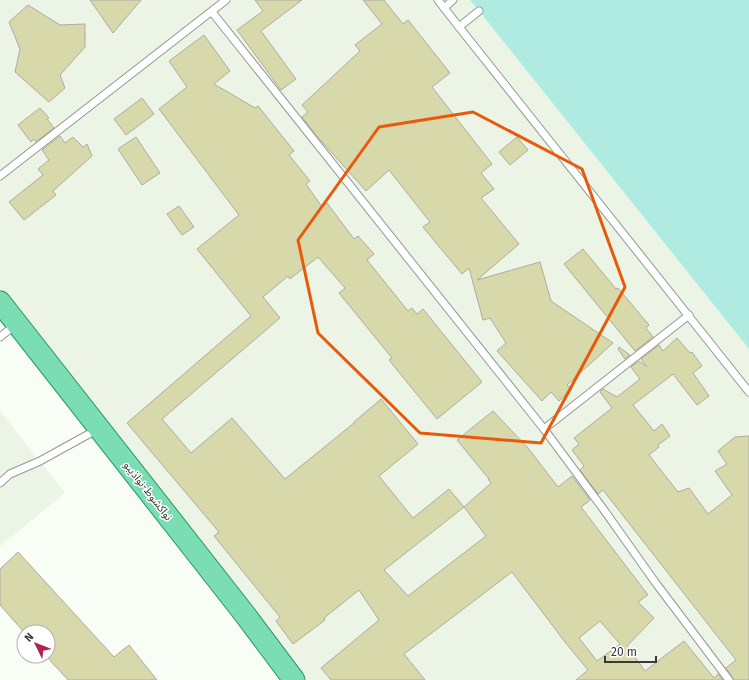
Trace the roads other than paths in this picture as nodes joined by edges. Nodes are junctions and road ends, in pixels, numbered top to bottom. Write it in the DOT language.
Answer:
graph roads {
  1 [pos="226,0"];
  2 [pos="438,0"];
  3 [pos="453,0"];
  4 [pos="444,8"];
  5 [pos="212,12"];
  6 [pos="479,12"];
  7 [pos="459,27"];
  8 [pos="0,176"];
  9 [pos="0,302"];
  10 [pos="689,315"];
  11 [pos="17,323"];
  12 [pos="0,337"];
  13 [pos="749,392"];
  14 [pos="99,428"];
  15 [pos="544,428"];
  16 [pos="0,483"];
  17 [pos="294,680"];
  18 [pos="729,680"];
  1 -- 5 [label="lane"];
  2 -- 4 [label="lane"];
  3 -- 4 [label="lane"];
  4 -- 7 [label="lane"];
  5 -- 8 [label="lane"];
  5 -- 15 [label="lane"];
  6 -- 7 [label="lane"];
  7 -- 10 [label="lane"];
  9 -- 11 [label="main road, نواكشوط-نواذيبو"];
  10 -- 13 [label="lane"];
  10 -- 15 [label="lane"];
  11 -- 12 [label="lane"];
  11 -- 14 [label="main road, نواكشوط-نواذيبو"];
  14 -- 16 [label="lane"];
  14 -- 17 [label="main road, نواكشوط-نواذيبو"];
  15 -- 18 [label="lane"];
}
